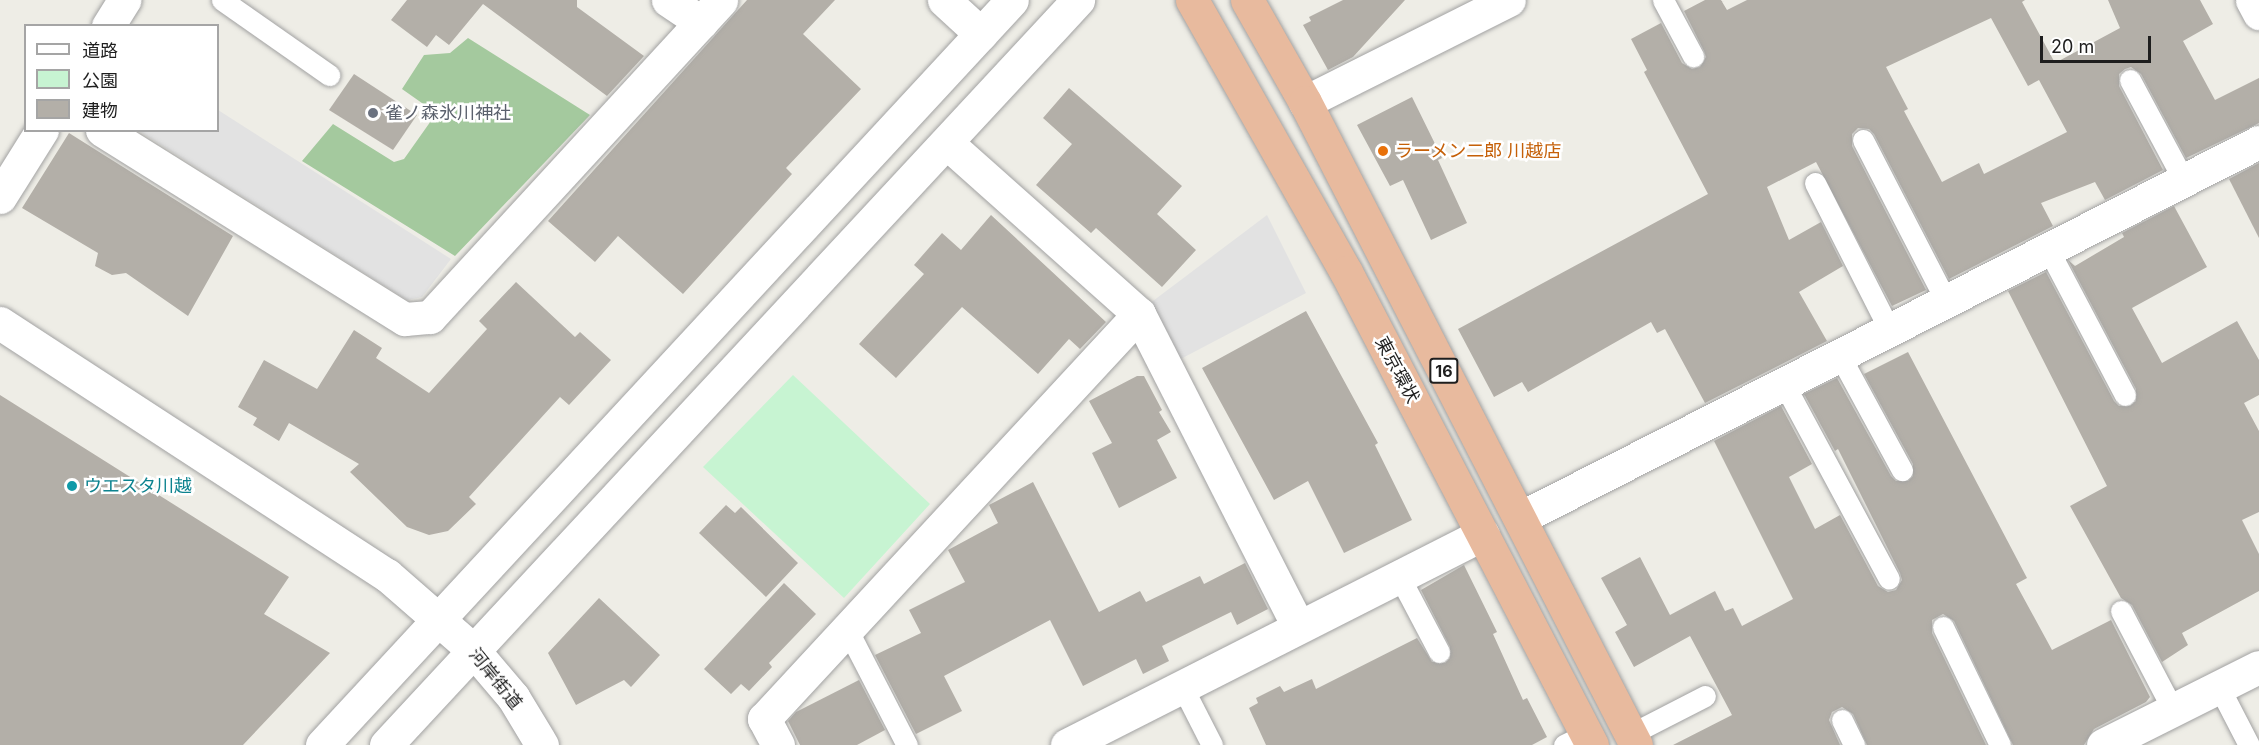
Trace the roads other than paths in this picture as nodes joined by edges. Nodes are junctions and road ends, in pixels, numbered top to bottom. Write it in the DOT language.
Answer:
graph roads {
  1 [pos="124,0"];
  2 [pos="222,0"];
  3 [pos="668,0"];
  4 [pos="944,0"];
  5 [pos="1012,0"];
  6 [pos="1078,0"];
  7 [pos="1192,0"];
  8 [pos="1248,0"];
  9 [pos="1509,0"];
  10 [pos="1663,0"];
  11 [pos="2252,0"];
  12 [pos="711,11"];
  13 [pos="2259,14"];
  14 [pos="109,24"];
  15 [pos="981,34"];
  16 [pos="1693,56"];
  17 [pos="328,75"];
  18 [pos="2130,81"];
  19 [pos="1305,102"];
  20 [pos="41,132"];
  21 [pos="105,132"];
  22 [pos="1863,140"];
  23 [pos="2259,142"];
  24 [pos="947,143"];
  25 [pos="2183,179"];
  26 [pos="1815,183"];
  27 [pos="0,197"];
  28 [pos="2048,249"];
  29 [pos="1946,301"];
  30 [pos="1139,314"];
  31 [pos="0,323"];
  32 [pos="1890,331"];
  33 [pos="1840,356"];
  34 [pos="1784,384"];
  35 [pos="2125,395"];
  36 [pos="1902,470"];
  37 [pos="1520,518"];
  38 [pos="1483,534"];
  39 [pos="1399,576"];
  40 [pos="1889,579"];
  41 [pos="2121,611"];
  42 [pos="440,618"];
  43 [pos="1298,626"];
  44 [pos="1943,627"];
  45 [pos="847,629"];
  46 [pos="473,650"];
  47 [pos="1439,652"];
  48 [pos="2259,667"];
  49 [pos="2219,687"];
  50 [pos="1183,688"];
  51 [pos="1705,696"];
  52 [pos="2173,710"];
  53 [pos="1842,720"];
  54 [pos="1634,739"];
  55 [pos="1581,741"];
  56 [pos="322,745"];
  57 [pos="386,745"];
  58 [pos="542,745"];
  59 [pos="778,745"];
  60 [pos="908,745"];
  61 [pos="1066,745"];
  62 [pos="1212,745"];
  63 [pos="1854,745"];
  64 [pos="2000,745"];
  65 [pos="2103,745"];
  66 [pos="2249,745"];
  1 -- 14 [label="street"];
  2 -- 17 [label="lane"];
  3 -- 12 [label="street"];
  4 -- 15 [label="street"];
  5 -- 15 [label="street"];
  6 -- 24 [label="street"];
  7 -- 38 [label="highway, 東京環状 / 16"];
  8 -- 19 [label="highway, 16"];
  9 -- 19 [label="street"];
  10 -- 16 [label="lane"];
  11 -- 13 [label="street"];
  12 -- 21 [label="street"];
  15 -- 42 [label="street"];
  18 -- 25 [label="lane"];
  19 -- 37 [label="highway, 16"];
  20 -- 27 [label="street"];
  22 -- 29 [label="lane"];
  23 -- 25 [label="street"];
  24 -- 30 [label="street"];
  24 -- 46 [label="street"];
  25 -- 28 [label="street"];
  26 -- 32 [label="lane"];
  28 -- 29 [label="street"];
  28 -- 35 [label="lane"];
  29 -- 32 [label="street"];
  30 -- 43 [label="street"];
  30 -- 45 [label="street"];
  31 -- 42 [label="street, 河岸街道"];
  32 -- 33 [label="street"];
  33 -- 34 [label="street"];
  33 -- 36 [label="lane"];
  34 -- 37 [label="street"];
  34 -- 40 [label="lane"];
  37 -- 54 [label="highway, 16"];
  38 -- 39 [label="street"];
  38 -- 55 [label="highway, 東京環状 / 16"];
  39 -- 43 [label="street"];
  39 -- 47 [label="lane"];
  41 -- 52 [label="lane"];
  42 -- 46 [label="street, 河岸街道"];
  42 -- 56 [label="street"];
  43 -- 50 [label="street"];
  44 -- 64 [label="lane"];
  45 -- 59 [label="street"];
  45 -- 60 [label="lane"];
  46 -- 57 [label="street"];
  46 -- 58 [label="street, 河岸街道"];
  48 -- 49 [label="street"];
  49 -- 52 [label="street"];
  49 -- 66 [label="lane"];
  50 -- 61 [label="street"];
  50 -- 62 [label="lane"];
  51 -- 54 [label="lane"];
  52 -- 65 [label="street"];
  53 -- 63 [label="lane"];
}
